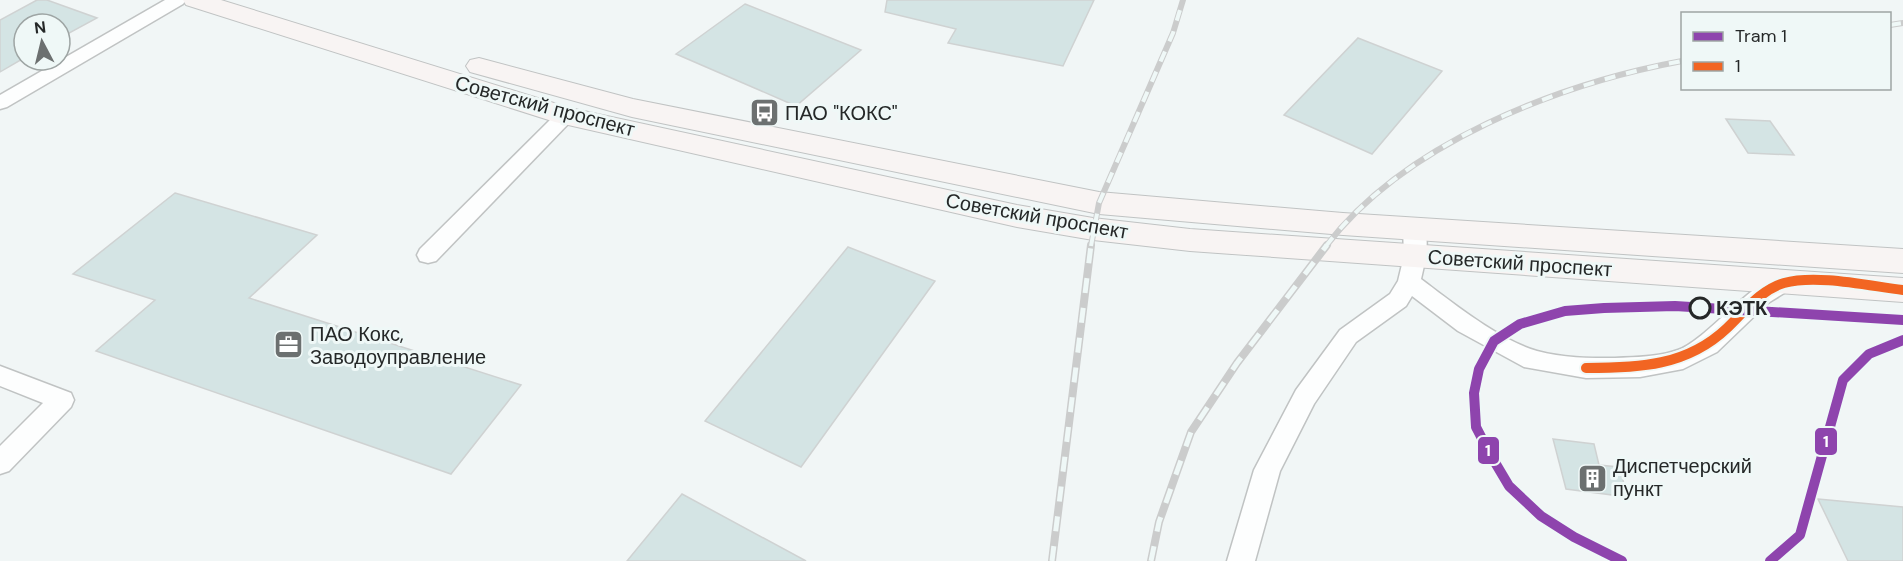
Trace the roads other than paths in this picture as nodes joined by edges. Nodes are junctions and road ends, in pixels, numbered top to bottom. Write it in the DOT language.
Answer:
graph roads {
  1 [pos="177,0"];
  2 [pos="195,0"];
  3 [pos="268,0"];
  4 [pos="0,103"];
  5 [pos="565,116"];
  6 [pos="428,255"];
  7 [pos="1413,255"];
  8 [pos="1903,261"];
  9 [pos="1786,281"];
  10 [pos="1903,290"];
  11 [pos="0,376"];
  12 [pos="0,463"];
  13 [pos="1241,561"];
  1 -- 4 [label="lane"];
  2 -- 5 [label="main road, Советский проспект"];
  3 -- 7 [label="main road, Советский проспект"];
  5 -- 6 [label="lane"];
  5 -- 7 [label="main road, Советский проспект"];
  7 -- 8 [label="main road, Советский проспект"];
  7 -- 9 [label="main road, Советский проспект"];
  7 -- 9 [label="lane"];
  7 -- 13 [label="lane"];
  9 -- 10 [label="main road, Советский проспект"];
  11 -- 12 [label="lane"];
}
